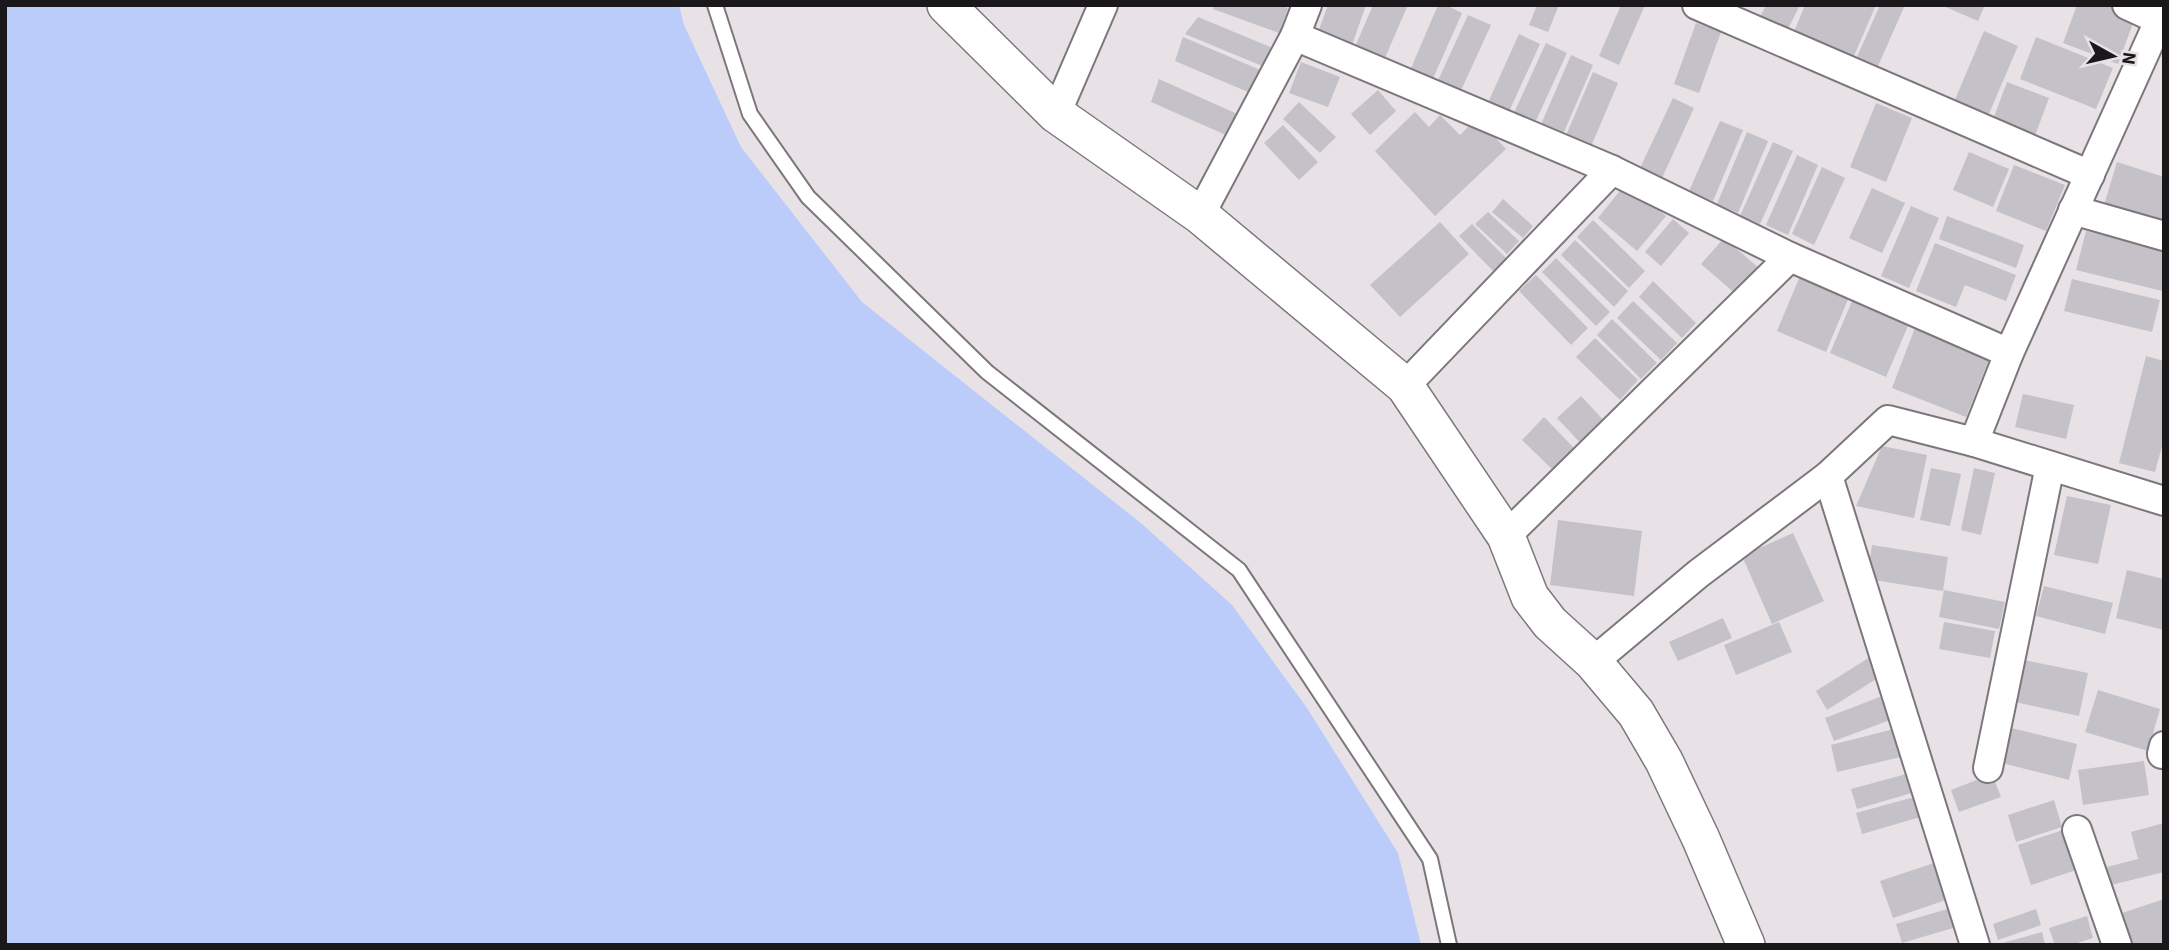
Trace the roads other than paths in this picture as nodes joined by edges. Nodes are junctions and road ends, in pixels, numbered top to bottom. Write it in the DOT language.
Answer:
graph roads {
  1 [pos="715,5"];
  2 [pos="946,5"];
  3 [pos="1103,5"];
  4 [pos="1307,5"];
  5 [pos="1697,5"];
  6 [pos="2127,5"];
  7 [pos="2162,18"];
  8 [pos="1294,36"];
  9 [pos="1056,114"];
  10 [pos="1612,170"];
  11 [pos="2090,175"];
  12 [pos="2073,210"];
  13 [pos="1200,215"];
  14 [pos="2164,236"];
  15 [pos="1790,257"];
  16 [pos="2009,353"];
  17 [pos="1405,386"];
  18 [pos="1974,442"];
  19 [pos="2050,466"];
  20 [pos="1828,476"];
  21 [pos="2164,501"];
  22 [pos="1506,536"];
  23 [pos="1593,663"];
  24 [pos="1988,768"];
  25 [pos="2077,830"];
  26 [pos="1449,945"];
  27 [pos="1746,945"];
  28 [pos="1975,945"];
  29 [pos="2117,945"];
  1 -- 26 [label="lane"];
  2 -- 9 [label="street"];
  3 -- 9 [label="street"];
  4 -- 8 [label="street"];
  5 -- 11 [label="street"];
  6 -- 7 [label="street"];
  7 -- 11 [label="street"];
  8 -- 10 [label="street"];
  8 -- 13 [label="street"];
  9 -- 13 [label="street"];
  10 -- 15 [label="street"];
  10 -- 17 [label="street"];
  11 -- 12 [label="street"];
  12 -- 14 [label="street"];
  12 -- 16 [label="street"];
  13 -- 17 [label="street"];
  15 -- 16 [label="street"];
  15 -- 22 [label="street"];
  16 -- 18 [label="street"];
  17 -- 22 [label="street"];
  18 -- 19 [label="street"];
  18 -- 20 [label="street"];
  19 -- 21 [label="street"];
  19 -- 24 [label="street"];
  20 -- 23 [label="street"];
  20 -- 28 [label="street"];
  22 -- 23 [label="street"];
  23 -- 27 [label="street"];
  25 -- 29 [label="street"];
}
